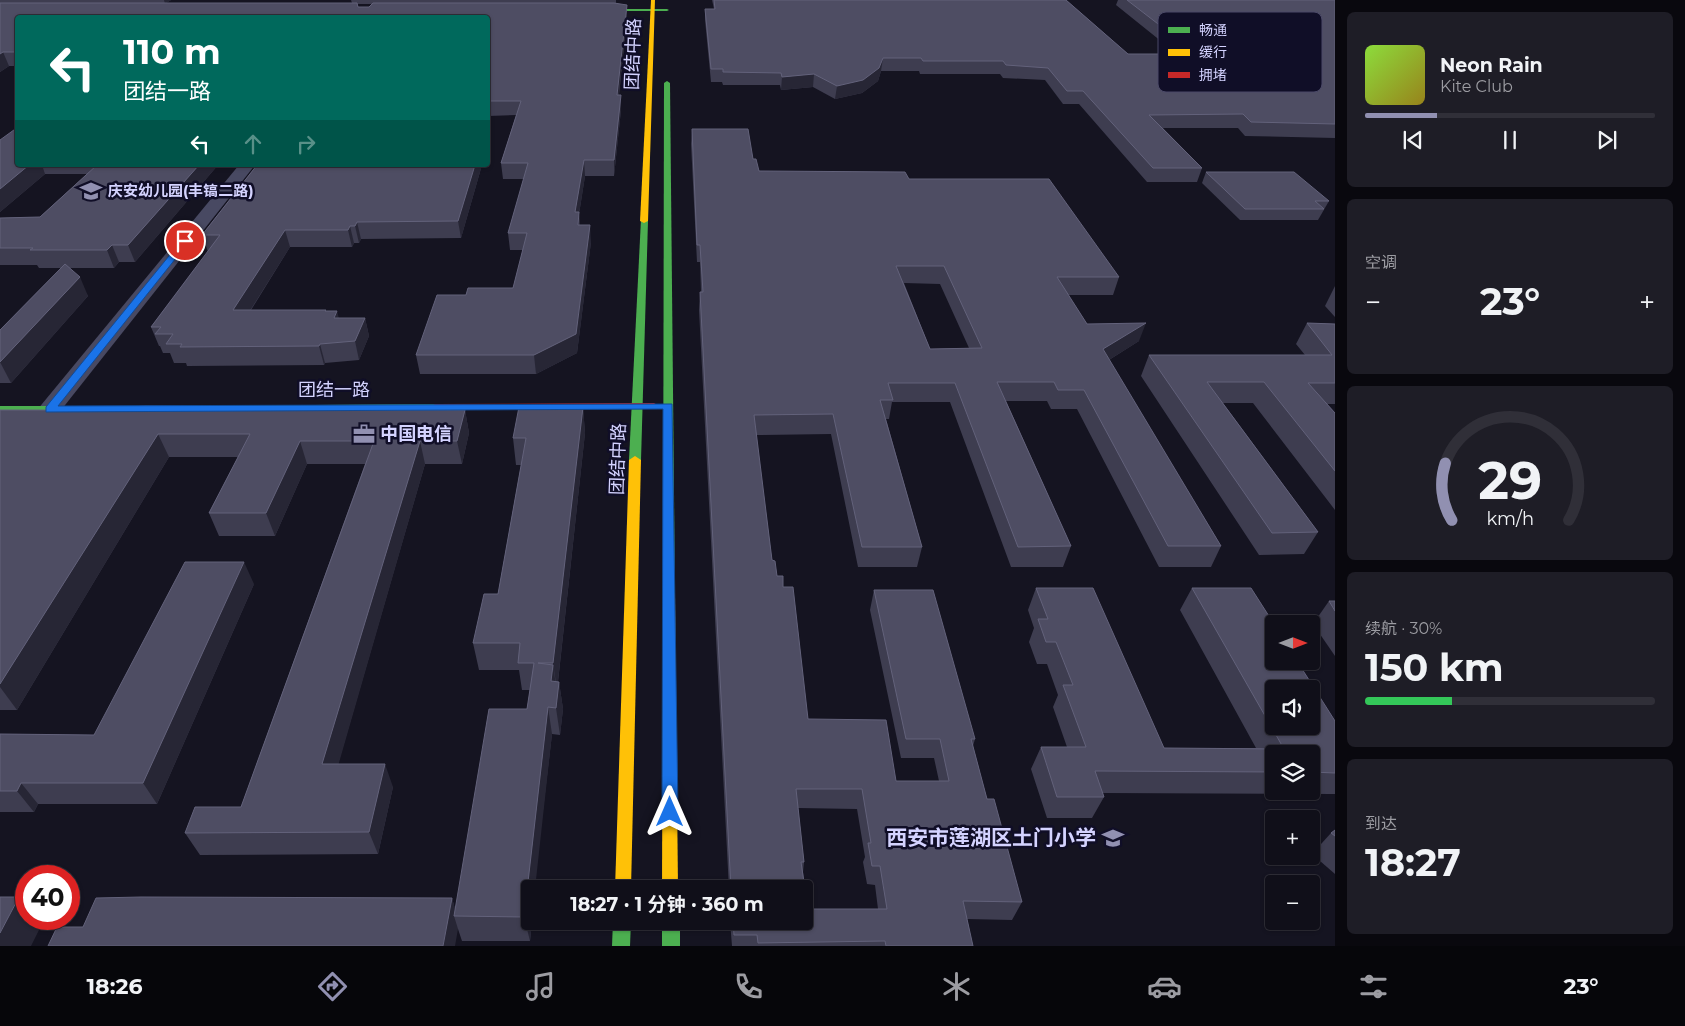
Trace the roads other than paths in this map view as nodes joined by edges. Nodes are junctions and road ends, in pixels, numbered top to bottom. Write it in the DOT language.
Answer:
graph roads {
  1 [pos="653,5"];
  2 [pos="572,10"];
  3 [pos="667,10"];
  4 [pos="667,70"];
  5 [pos="245,167"];
  6 [pos="637,406"];
  7 [pos="668,406"];
  8 [pos="139,409"];
  9 [pos="179,409"];
  10 [pos="0,410"];
  11 [pos="50,410"];
  12 [pos="623,880"];
  13 [pos="670,880"];
  14 [pos="622,930"];
  15 [pos="670,930"];
  16 [pos="622,946"];
  17 [pos="671,946"];
  1 -- 2 [label="street"];
  1 -- 3 [label="street"];
  1 -- 6 [label="street, 团结中路"];
  4 -- 7 [label="street, 团结中路"];
  5 -- 11 [label="street"];
  6 -- 7 [label="street, 团结一路"];
  6 -- 9 [label="street, 团结一路"];
  6 -- 12 [label="street, 团结中路"];
  7 -- 13 [label="street, 团结中路"];
  8 -- 11 [label="street"];
  10 -- 11 [label="street"];
  14 -- 16 [label="street"];
  15 -- 17 [label="street"];
}
